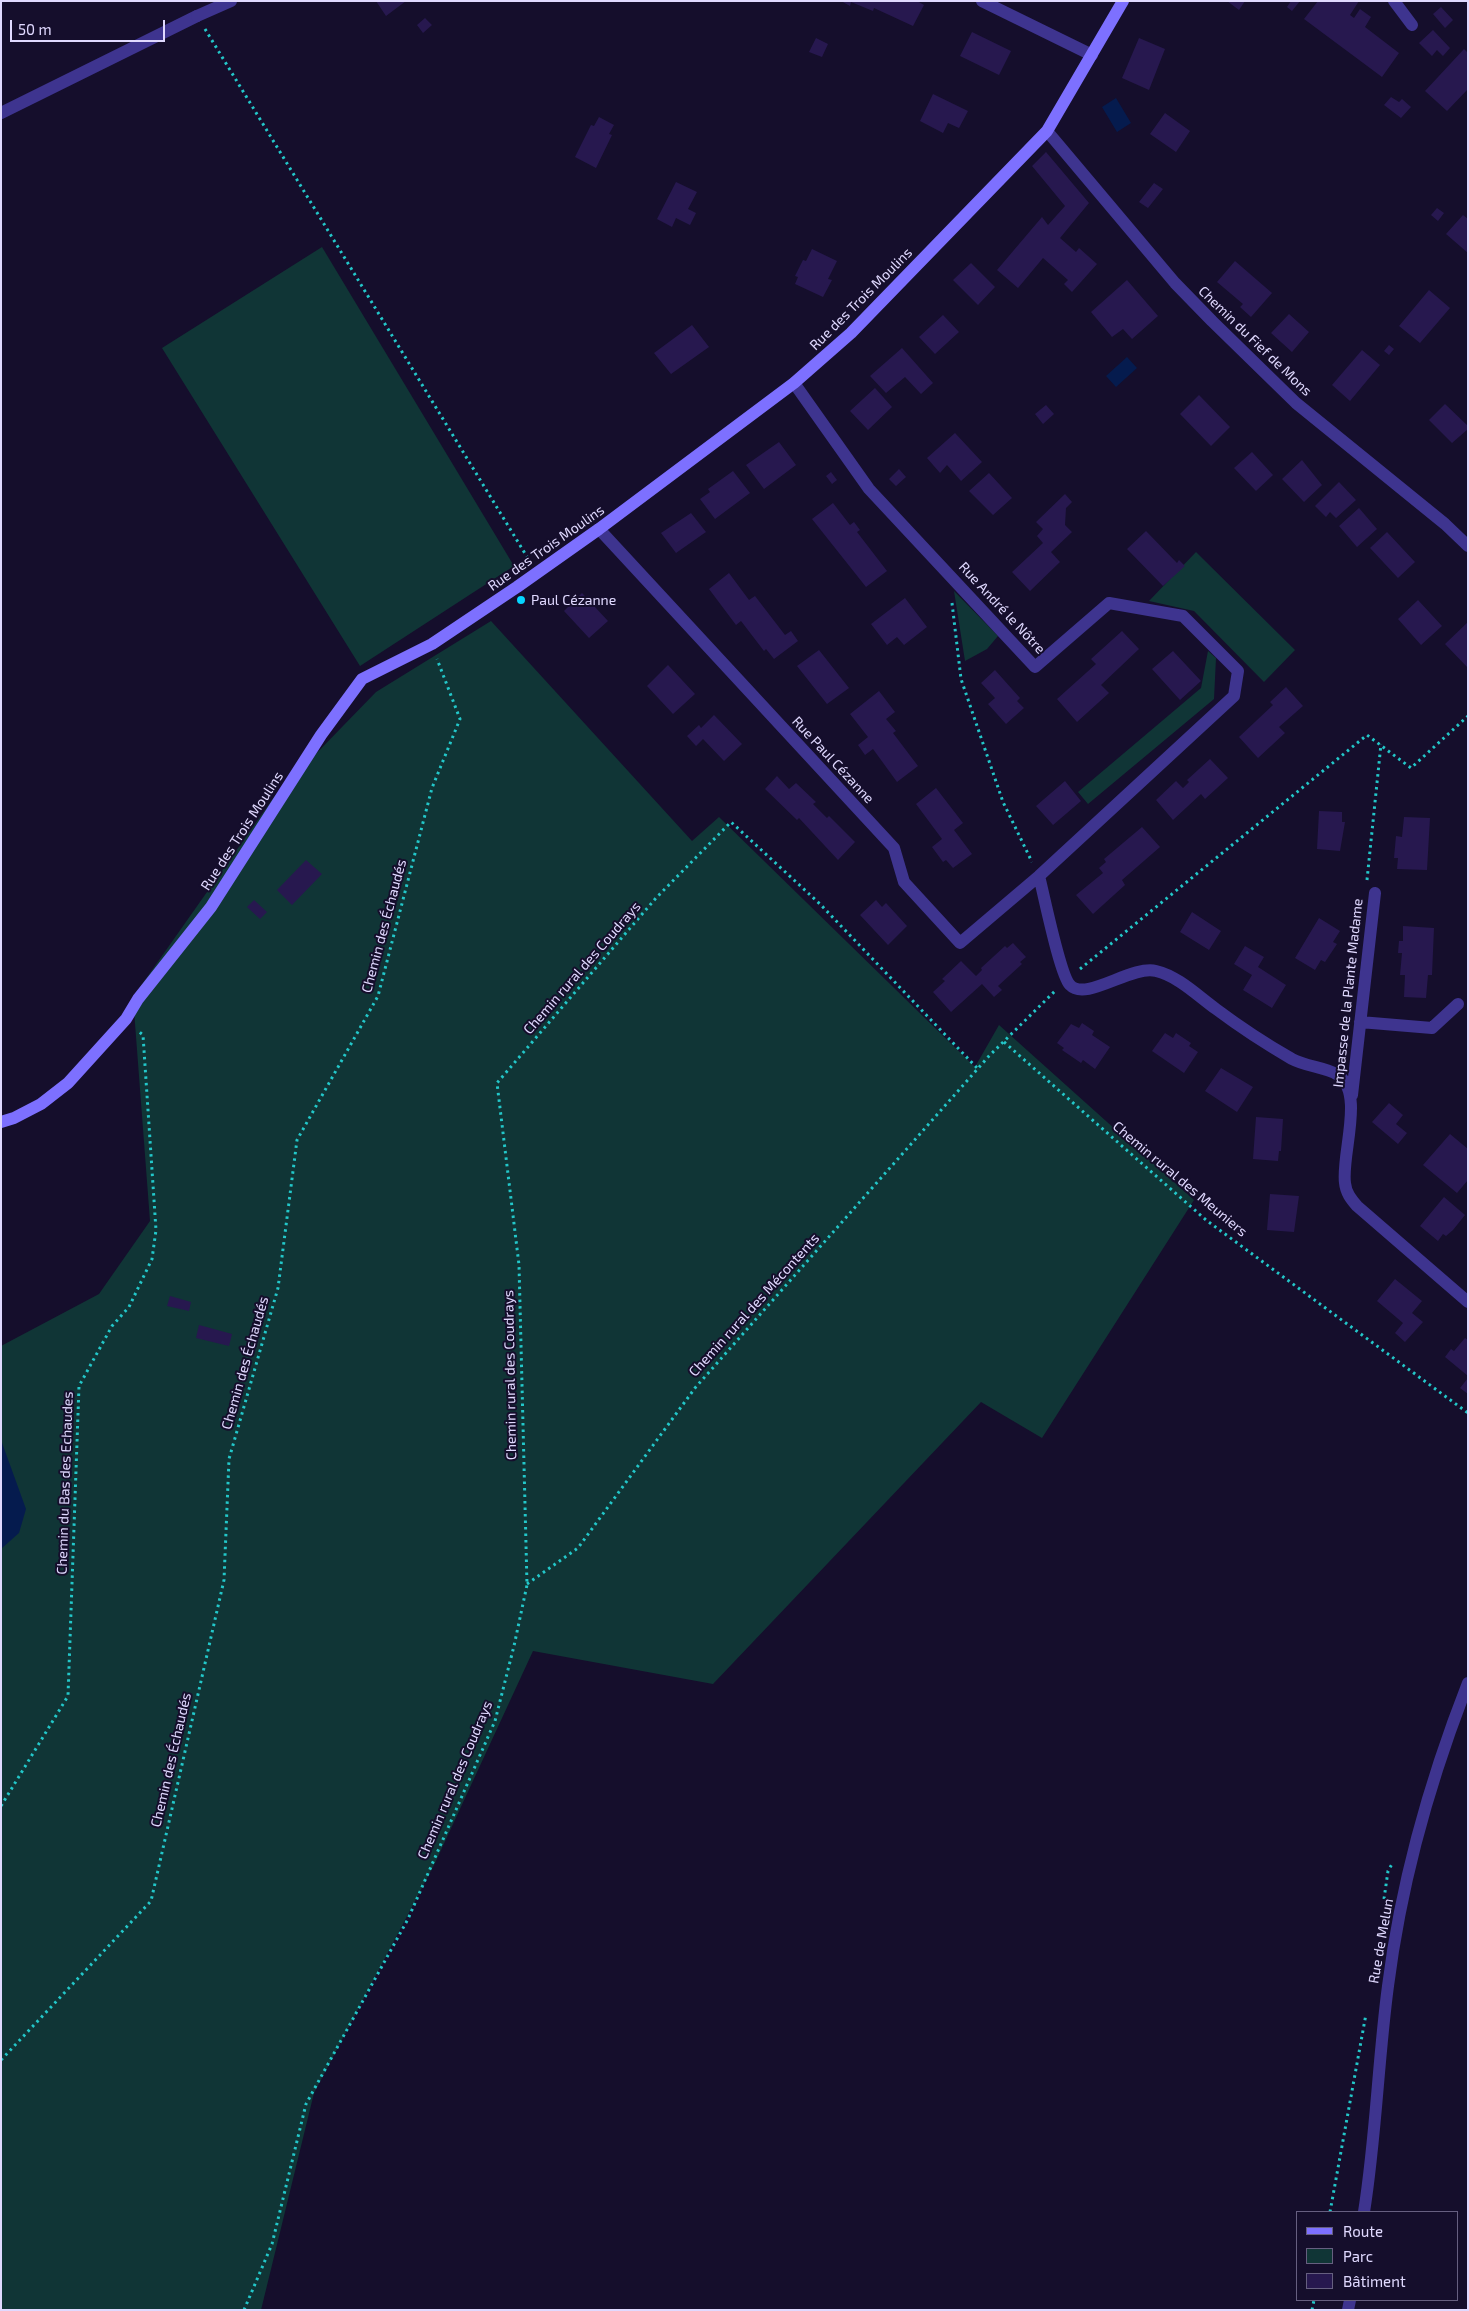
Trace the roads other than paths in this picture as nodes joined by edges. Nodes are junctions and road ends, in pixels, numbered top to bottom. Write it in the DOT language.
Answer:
graph roads {
  1 [pos="231,1"];
  2 [pos="982,1"];
  3 [pos="1123,1"];
  4 [pos="1394,1"];
  5 [pos="1412,25"];
  6 [pos="1092,55"];
  7 [pos="1,113"];
  8 [pos="1047,131"];
  9 [pos="794,383"];
  10 [pos="599,529"];
  11 [pos="1468,546"];
  12 [pos="1039,876"];
  13 [pos="1375,893"];
  14 [pos="1458,1004"];
  15 [pos="1360,1022"];
  16 [pos="1352,1098"];
  17 [pos="1,1122"];
  18 [pos="1468,1302"];
  19 [pos="1468,1683"];
  20 [pos="1364,2211"];
  1 -- 7 [label="street"];
  2 -- 6 [label="street"];
  3 -- 6 [label="street, Rue des Trois Moulins"];
  4 -- 5 [label="street"];
  6 -- 8 [label="street, Rue des Trois Moulins"];
  8 -- 9 [label="street, Rue des Trois Moulins"];
  8 -- 11 [label="street, Chemin du Fief de Mons"];
  9 -- 10 [label="street, Rue des Trois Moulins"];
  9 -- 12 [label="street, Rue André le Nôtre"];
  10 -- 12 [label="street, Rue Paul Cézanne"];
  10 -- 17 [label="street, Rue des Trois Moulins"];
  12 -- 16 [label="street"];
  13 -- 15 [label="street, Impasse de la Plante Madame"];
  14 -- 15 [label="street"];
  15 -- 16 [label="street, Impasse de la Plante Madame"];
  16 -- 18 [label="street, Impasse de la Plante Madame"];
  19 -- 20 [label="street, Rue de Melun"];
}
